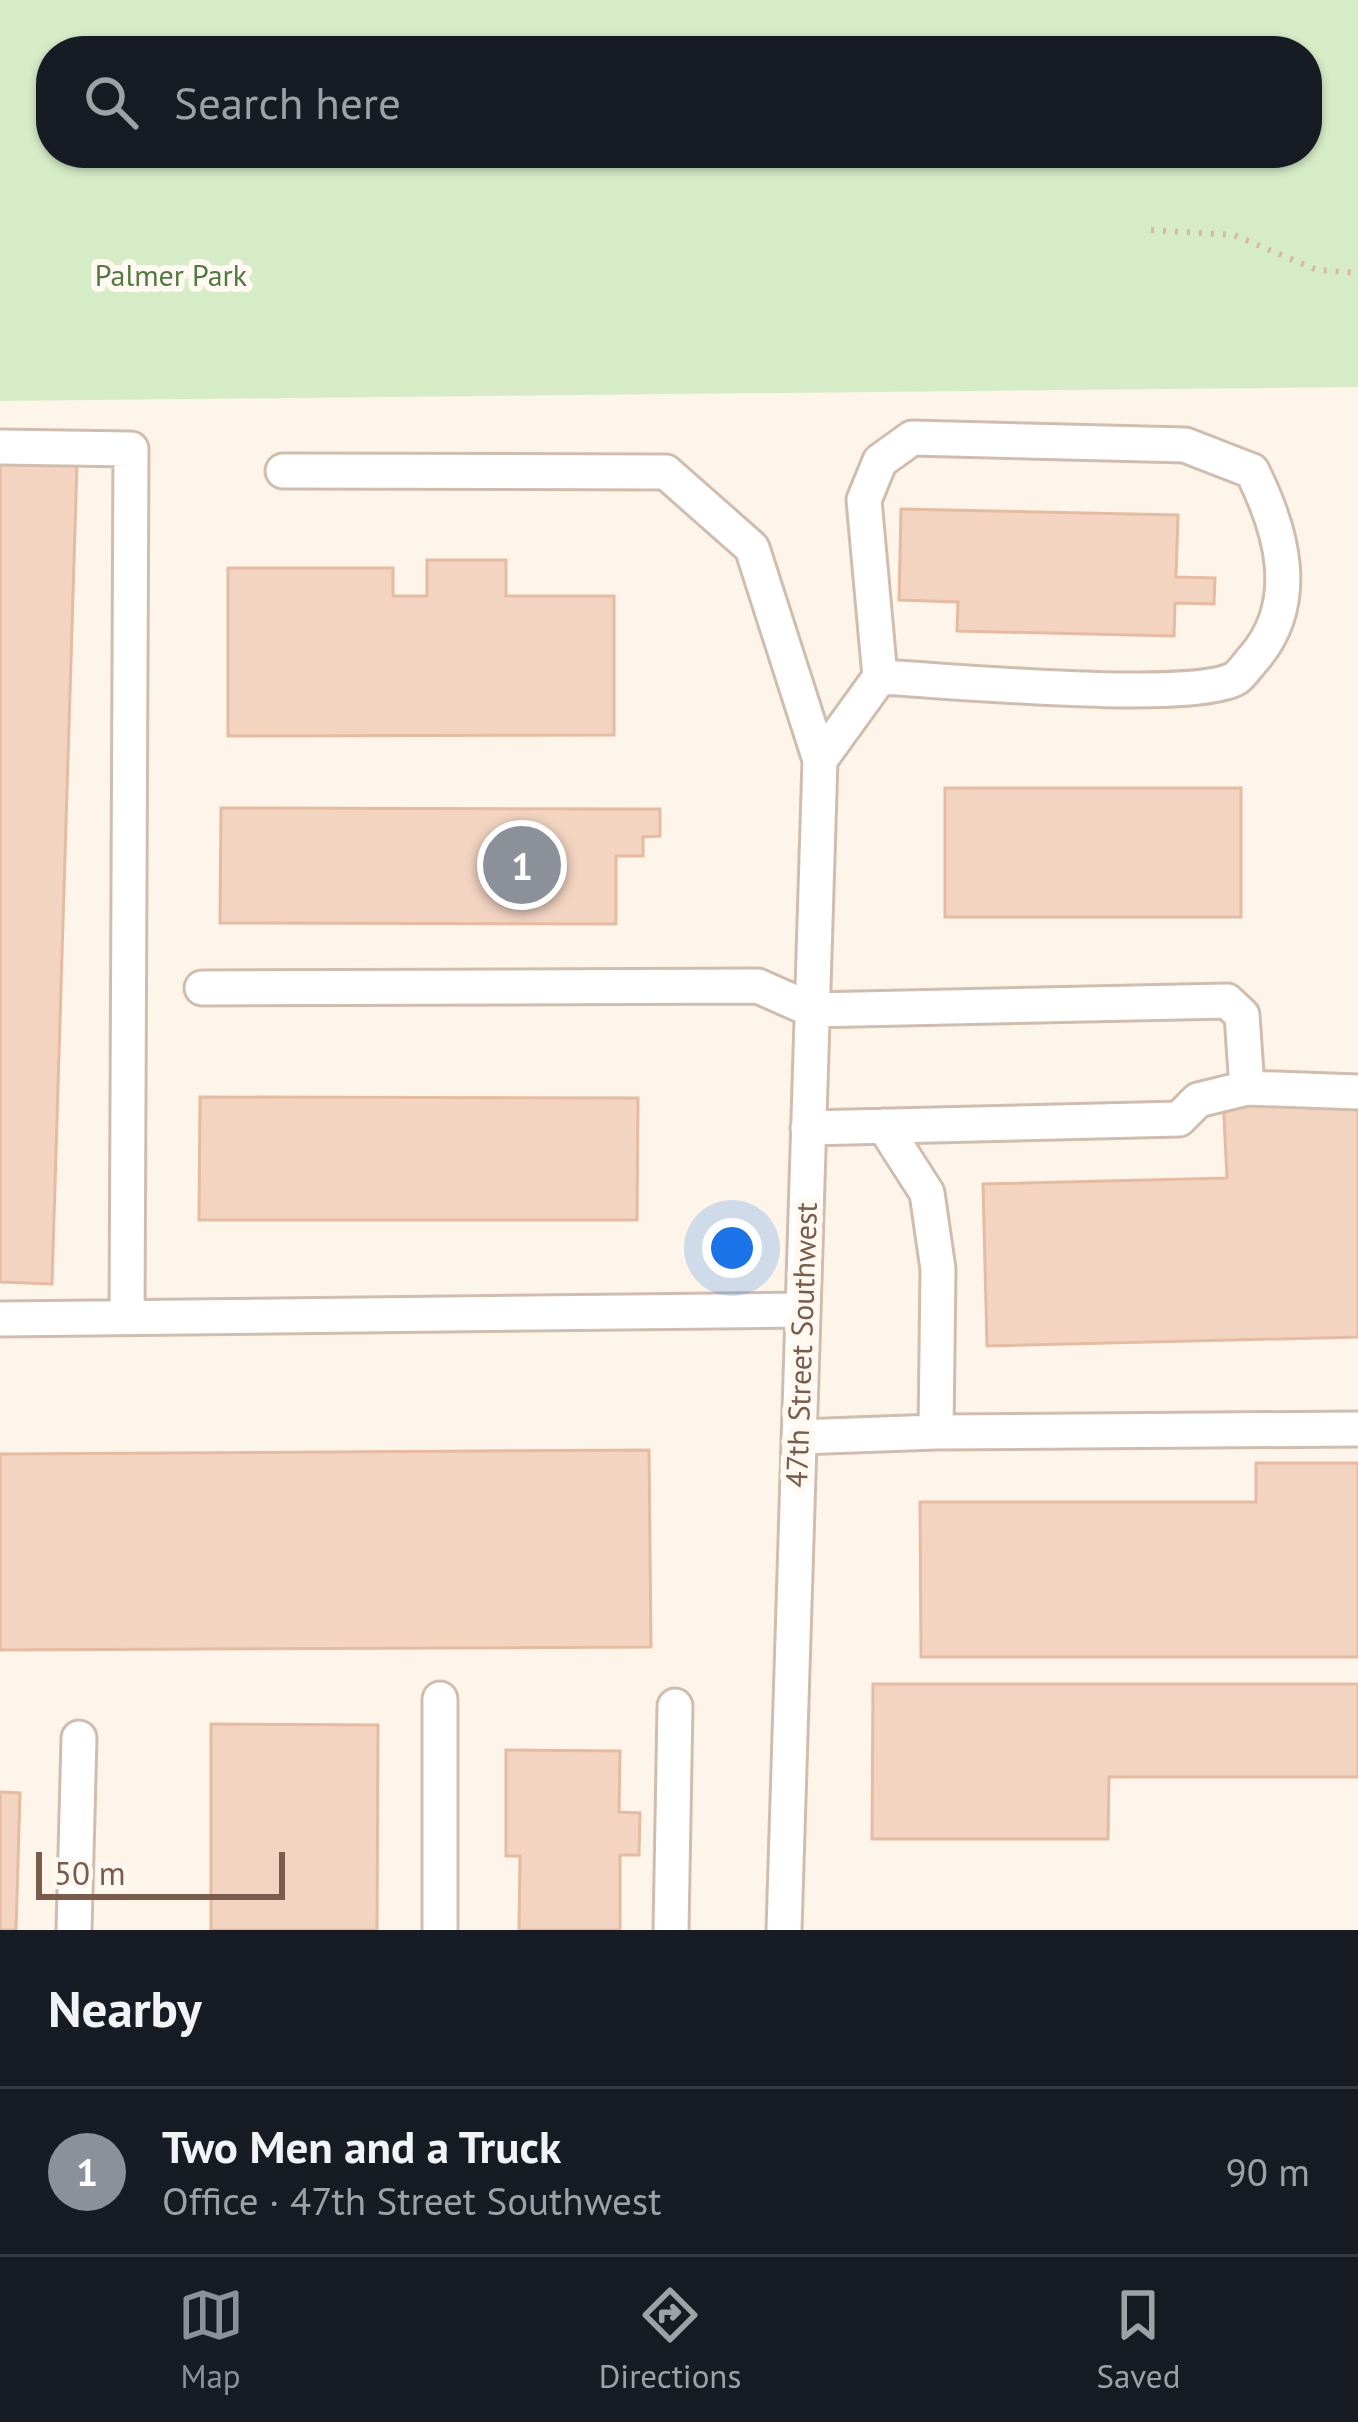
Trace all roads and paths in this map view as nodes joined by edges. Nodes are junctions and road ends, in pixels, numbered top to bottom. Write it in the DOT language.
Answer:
graph roads {
  1 [pos="1150,230"];
  2 [pos="1358,273"];
  3 [pos="0,447"];
  4 [pos="283,471"];
  5 [pos="880,677"];
  6 [pos="820,760"];
  7 [pos="202,988"];
  8 [pos="812,1010"];
  9 [pos="1246,1088"];
  10 [pos="1358,1092"];
  11 [pos="884,1126"];
  12 [pos="808,1128"];
  13 [pos="803,1310"];
  14 [pos="127,1318"];
  15 [pos="0,1319"];
  16 [pos="1358,1429"];
  17 [pos="936,1432"];
  18 [pos="799,1437"];
  19 [pos="440,1699"];
  20 [pos="675,1706"];
  21 [pos="79,1738"];
  22 [pos="74,1930"];
  23 [pos="440,1930"];
  24 [pos="671,1930"];
  25 [pos="784,1930"];
  1 -- 2 [label="path"];
  3 -- 14 [label="street"];
  4 -- 6 [label="street"];
  5 -- 5 [label="street"];
  5 -- 6 [label="street"];
  6 -- 8 [label="street, 47th Street Southwest"];
  7 -- 8 [label="street"];
  8 -- 9 [label="street"];
  8 -- 12 [label="street, 47th Street Southwest"];
  9 -- 10 [label="street"];
  9 -- 11 [label="street"];
  11 -- 12 [label="street"];
  11 -- 17 [label="street"];
  12 -- 13 [label="street, 47th Street Southwest"];
  13 -- 14 [label="street"];
  13 -- 18 [label="street, 47th Street Southwest"];
  14 -- 15 [label="street"];
  16 -- 17 [label="street"];
  17 -- 18 [label="street"];
  18 -- 25 [label="street, 47th Street Southwest"];
  19 -- 23 [label="street"];
  20 -- 24 [label="street"];
  21 -- 22 [label="street"];
}
